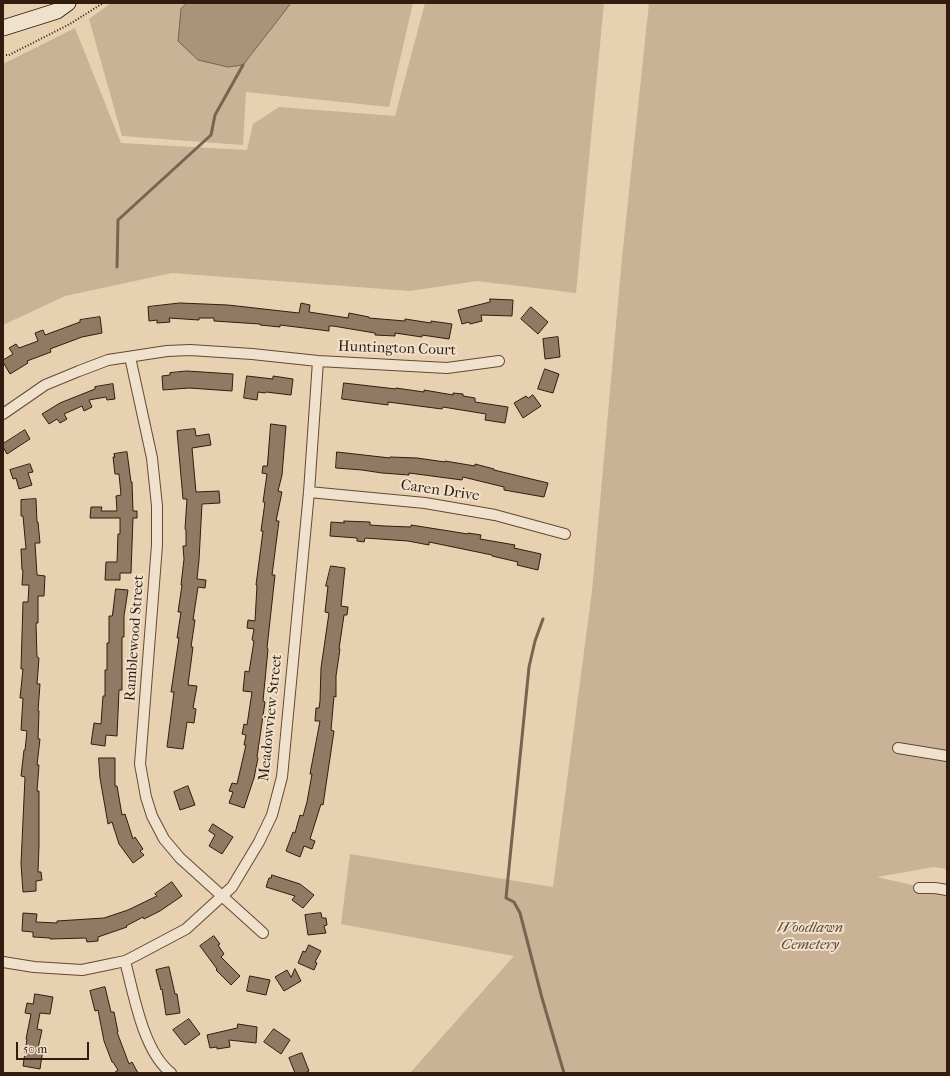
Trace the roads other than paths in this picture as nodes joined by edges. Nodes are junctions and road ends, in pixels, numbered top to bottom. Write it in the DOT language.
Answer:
graph roads {
  1 [pos="68,3"];
  2 [pos="3,28"];
  3 [pos="130,357"];
  4 [pos="318,361"];
  5 [pos="499,361"];
  6 [pos="3,414"];
  7 [pos="309,492"];
  8 [pos="565,534"];
  9 [pos="898,748"];
  10 [pos="947,756"];
  11 [pos="919,888"];
  12 [pos="947,890"];
  13 [pos="221,896"];
  14 [pos="263,933"];
  15 [pos="125,961"];
  16 [pos="3,962"];
  17 [pos="171,1073"];
  1 -- 2 [label="main road"];
  3 -- 4 [label="street, Huntington Court"];
  3 -- 6 [label="street, Huntington Court"];
  3 -- 13 [label="street, Ramblewood Street"];
  4 -- 5 [label="street, Huntington Court"];
  4 -- 7 [label="street, Meadowview Street"];
  7 -- 8 [label="street, Caren Drive"];
  7 -- 13 [label="street, Meadowview Street"];
  9 -- 10 [label="street"];
  11 -- 12 [label="street"];
  13 -- 14 [label="street, Ramblewood Street"];
  13 -- 15 [label="street, Meadowview Street"];
  15 -- 16 [label="street, Meadowview Street"];
  15 -- 17 [label="street"];
}
